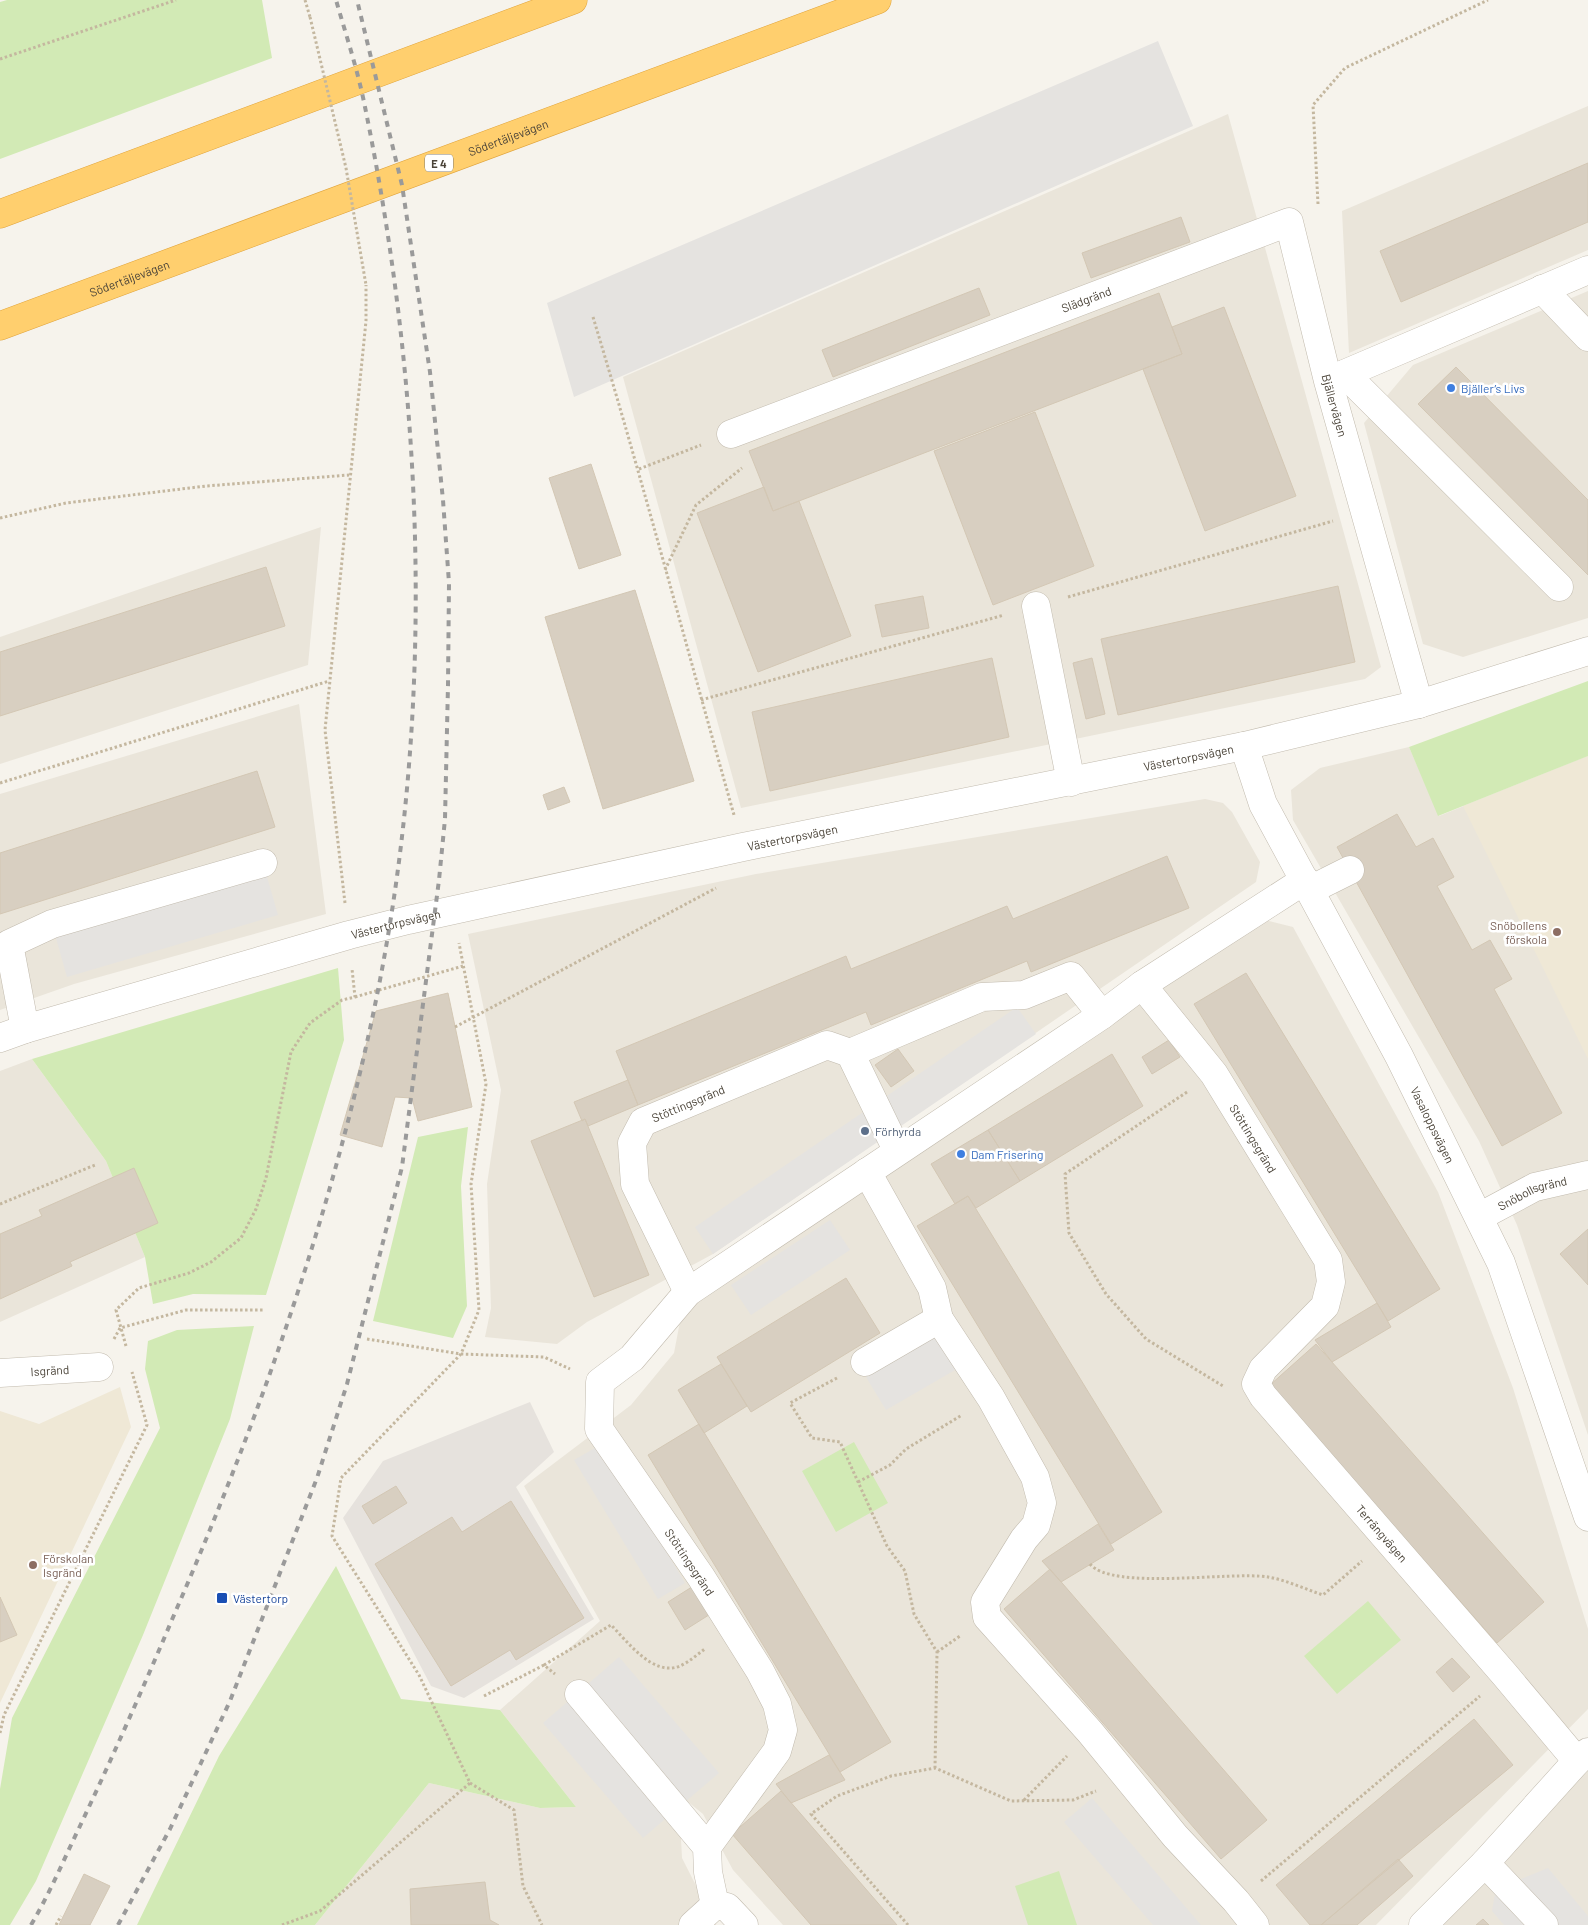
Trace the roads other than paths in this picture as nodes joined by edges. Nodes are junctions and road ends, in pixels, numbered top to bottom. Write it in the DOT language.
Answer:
graph roads {
  1 [pos="573,0"];
  2 [pos="877,0"];
  3 [pos="0,214"];
  4 [pos="1588,270"];
  5 [pos="1542,290"];
  6 [pos="0,326"];
  7 [pos="1588,337"];
  8 [pos="1336,377"];
  9 [pos="731,434"];
  10 [pos="1559,587"];
  11 [pos="1036,606"];
  12 [pos="1588,651"];
  13 [pos="1419,704"];
  14 [pos="1244,746"];
  15 [pos="1071,782"];
  16 [pos="263,863"];
  17 [pos="1350,870"];
  18 [pos="1307,885"];
  19 [pos="1142,985"];
  20 [pos="1102,1015"];
  21 [pos="25,1029"];
  22 [pos="0,1038"];
  23 [pos="850,1053"];
  24 [pos="897,1150"];
  25 [pos="867,1172"];
  26 [pos="1588,1175"];
  27 [pos="1479,1217"];
  28 [pos="688,1292"];
  29 [pos="939,1319"];
  30 [pos="865,1362"];
  31 [pos="99,1367"];
  32 [pos="0,1373"];
  33 [pos="1256,1384"];
  34 [pos="1588,1517"];
  35 [pos="579,1694"];
  36 [pos="1582,1757"];
  37 [pos="707,1847"];
  38 [pos="1485,1863"];
  39 [pos="715,1906"];
  40 [pos="693,1925"];
  41 [pos="744,1925"];
  42 [pos="1255,1925"];
  43 [pos="1423,1925"];
  44 [pos="1544,1925"];
  1 -- 3 [label="highway"];
  2 -- 6 [label="highway, Södertäljevägen / E 4"];
  4 -- 5 [label="street, Bjällervägen"];
  5 -- 7 [label="street"];
  5 -- 8 [label="street, Bjällervägen"];
  8 -- 9 [label="street, Slädgränd"];
  8 -- 10 [label="street"];
  8 -- 13 [label="street, Bjällervägen"];
  11 -- 15 [label="street"];
  12 -- 13 [label="street, Västertorpsvägen"];
  13 -- 14 [label="street, Västertorpsvägen"];
  14 -- 15 [label="street, Västertorpsvägen"];
  14 -- 18 [label="street, Vasaloppsvägen"];
  15 -- 21 [label="street, Västertorpsvägen"];
  16 -- 21 [label="street"];
  17 -- 18 [label="street"];
  18 -- 19 [label="street"];
  18 -- 27 [label="street, Vasaloppsvägen"];
  19 -- 20 [label="street"];
  19 -- 33 [label="street, Stöttingsgränd"];
  20 -- 23 [label="street"];
  20 -- 24 [label="street"];
  21 -- 22 [label="street, Västertorpsvägen"];
  23 -- 24 [label="street"];
  23 -- 28 [label="street, Stöttingsgränd"];
  24 -- 25 [label="street"];
  25 -- 28 [label="street"];
  25 -- 29 [label="street"];
  26 -- 27 [label="street, Snöbollsgränd"];
  27 -- 34 [label="street, Vasaloppsvägen"];
  28 -- 37 [label="street, Stöttingsgränd"];
  29 -- 30 [label="street"];
  29 -- 42 [label="street"];
  31 -- 32 [label="street, Isgränd"];
  33 -- 36 [label="street, Terrängvägen"];
  35 -- 37 [label="street"];
  36 -- 38 [label="street, Terrängvägen"];
  37 -- 39 [label="street"];
  38 -- 43 [label="street, Terrängvägen"];
  38 -- 44 [label="street"];
  39 -- 40 [label="street"];
  39 -- 41 [label="street"];
}
